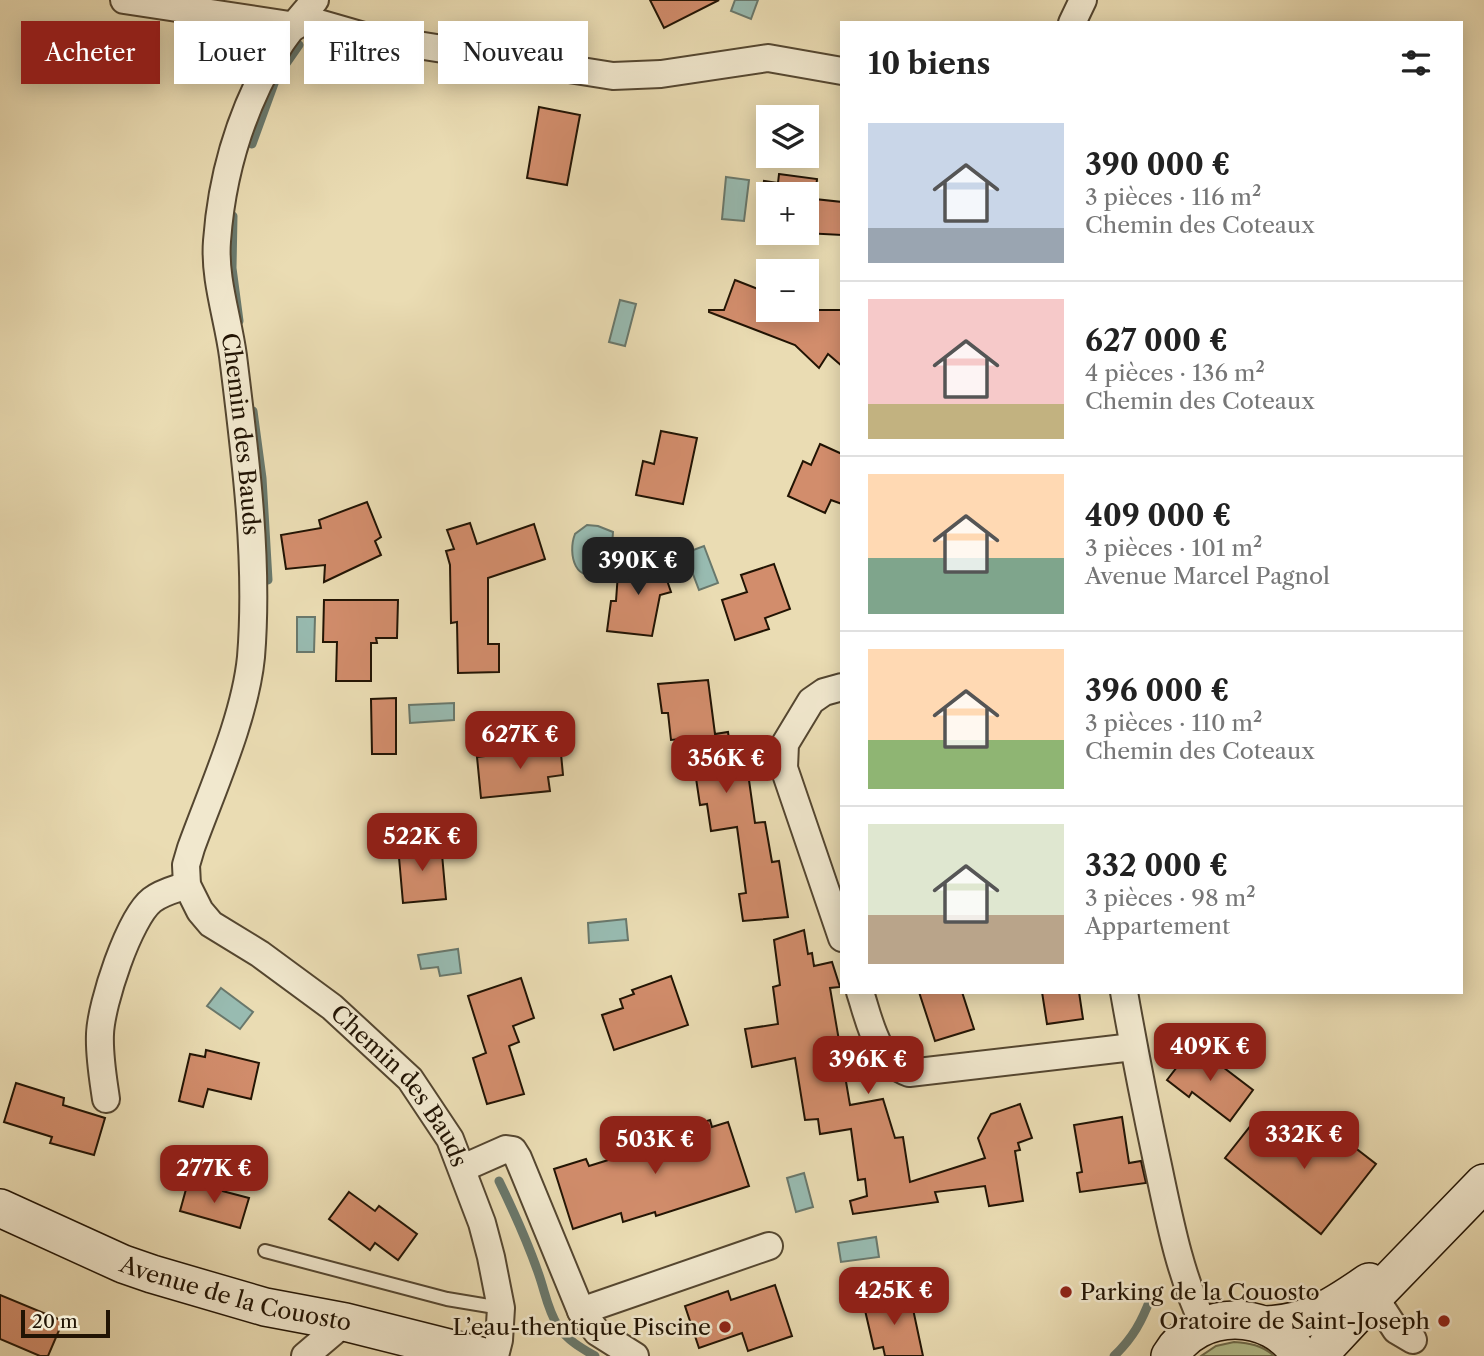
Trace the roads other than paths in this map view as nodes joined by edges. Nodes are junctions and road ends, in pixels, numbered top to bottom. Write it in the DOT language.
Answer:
graph roads {
  1 [pos="124,0"];
  2 [pos="1083,0"];
  3 [pos="304,15"];
  4 [pos="1073,21"];
  5 [pos="840,71"];
  6 [pos="840,688"];
  7 [pos="187,885"];
  8 [pos="840,932"];
  9 [pos="861,994"];
  10 [pos="1124,994"];
  11 [pos="1133,1047"];
  12 [pos="106,1099"];
  13 [pos="463,1168"];
  14 [pos="1484,1183"];
  15 [pos="0,1208"];
  16 [pos="769,1246"];
  17 [pos="265,1251"];
  18 [pos="1370,1291"];
  19 [pos="501,1308"];
  20 [pos="582,1311"];
  21 [pos="345,1322"];
  22 [pos="1205,1325"];
  23 [pos="1266,1325"];
  24 [pos="1413,1340"];
  25 [pos="314,1355"];
  26 [pos="475,1355"];
  27 [pos="635,1356"];
  28 [pos="1170,1356"];
  29 [pos="1300,1356"];
  30 [pos="1322,1356"];
  1 -- 3 [label="street"];
  2 -- 4 [label="street"];
  3 -- 5 [label="street"];
  3 -- 7 [label="street, Chemin des Bauds"];
  6 -- 8 [label="street"];
  7 -- 12 [label="street"];
  7 -- 13 [label="street, Chemin des Bauds"];
  9 -- 11 [label="street"];
  10 -- 11 [label="street"];
  11 -- 22 [label="street"];
  13 -- 19 [label="street, Chemin des Bauds"];
  13 -- 20 [label="street"];
  14 -- 18 [label="main road"];
  15 -- 21 [label="main road, Avenue de la Couosto"];
  16 -- 20 [label="street"];
  17 -- 19 [label="lane"];
  18 -- 23 [label="main road"];
  18 -- 24 [label="street"];
  18 -- 30 [label="main road"];
  19 -- 26 [label="street, Chemin des Bauds"];
  20 -- 27 [label="street"];
  21 -- 25 [label="street"];
  21 -- 26 [label="main road, Avenue de la Couosto"];
  22 -- 23 [label="main road"];
  22 -- 28 [label="main road"];
  23 -- 29 [label="main road"];
}
